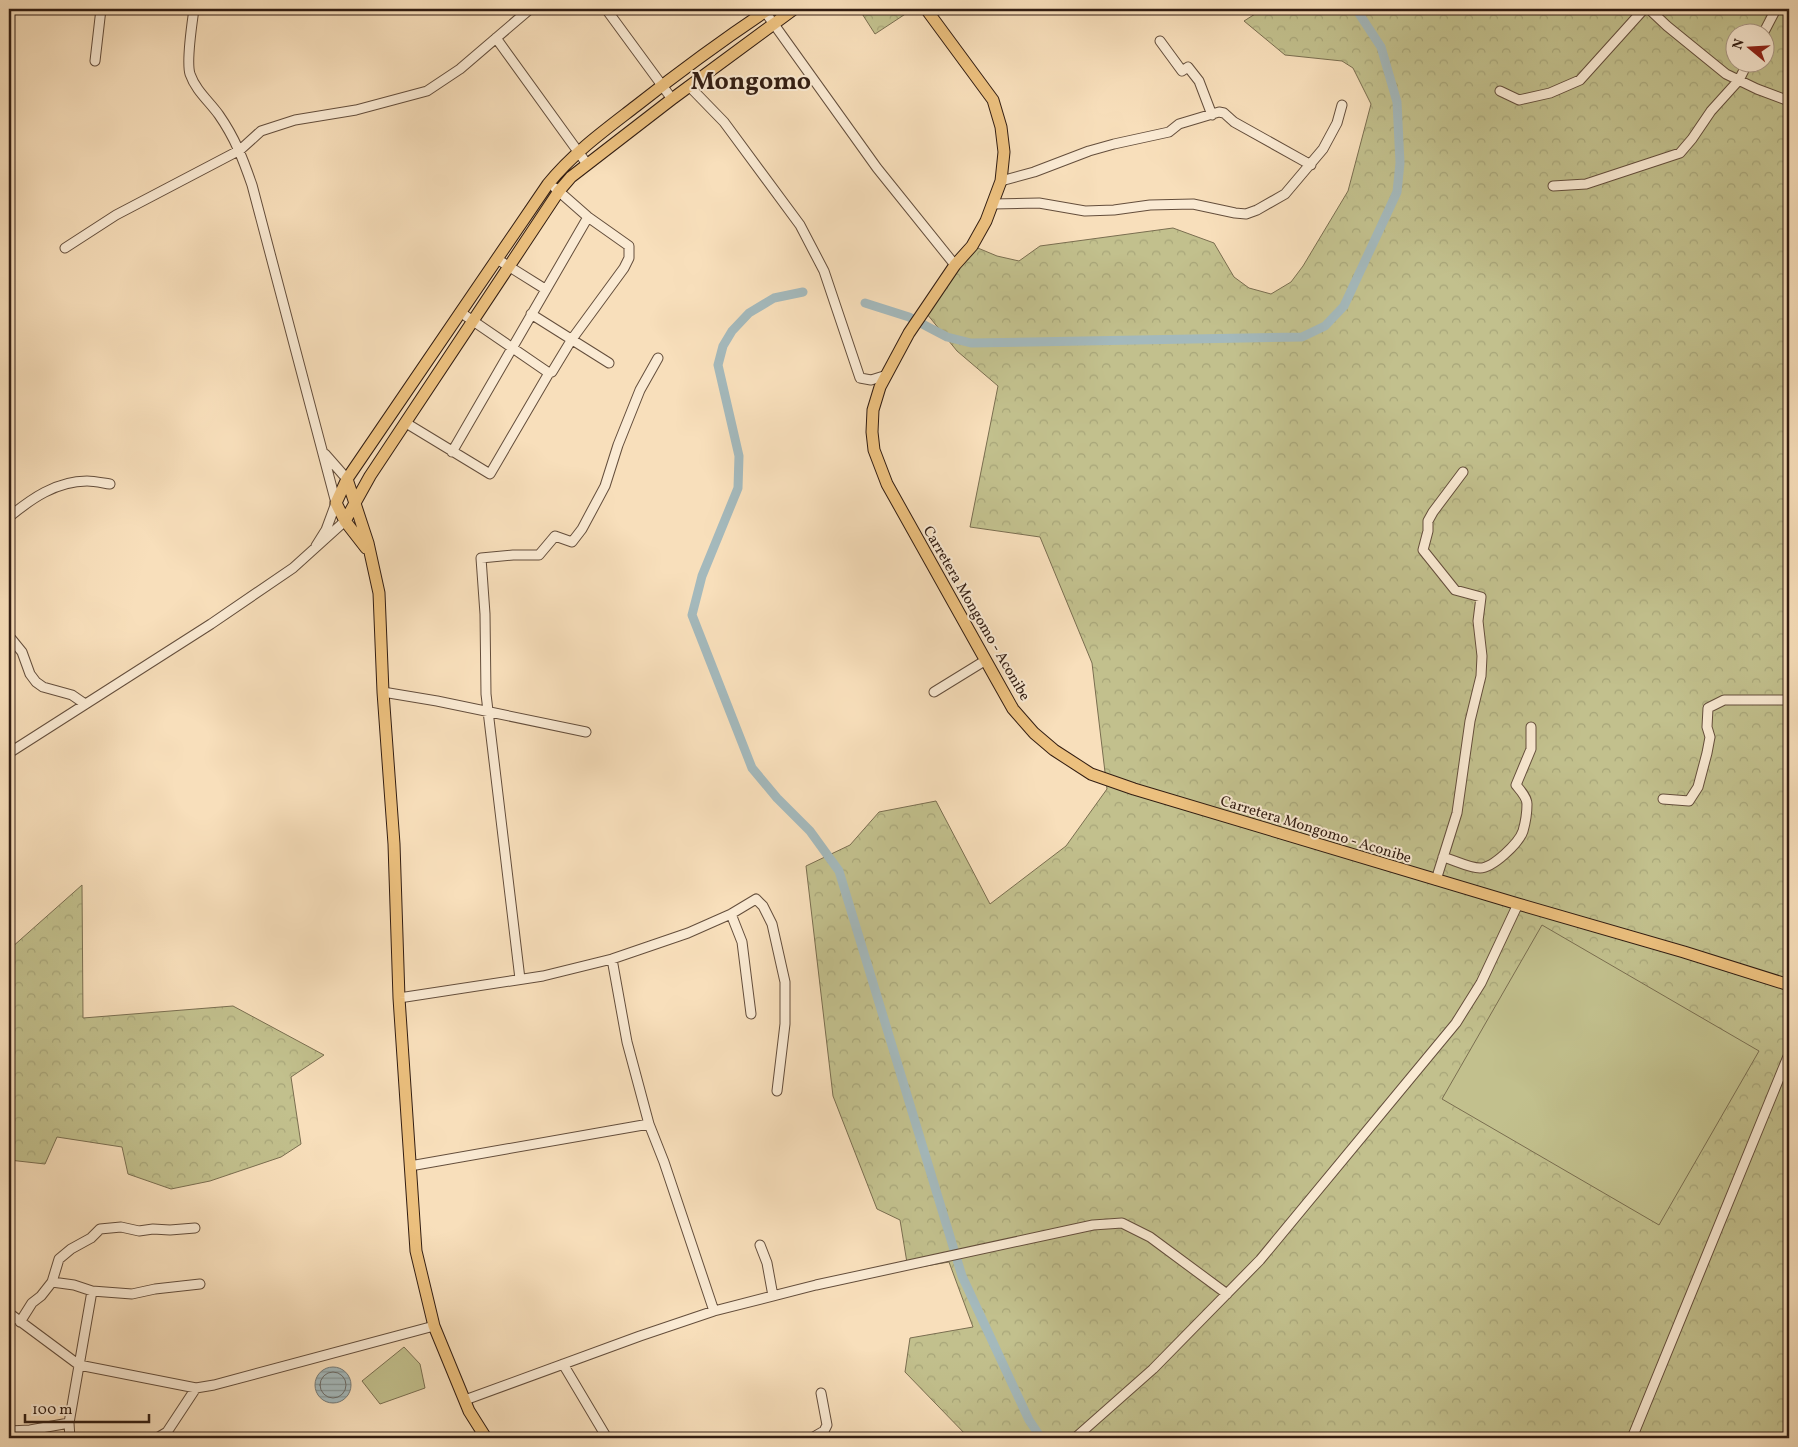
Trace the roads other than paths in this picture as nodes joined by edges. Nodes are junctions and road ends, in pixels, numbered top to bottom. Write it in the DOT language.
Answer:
graph roads {
  1 [pos="101,9"];
  2 [pos="194,9"];
  3 [pos="530,9"];
  4 [pos="606,9"];
  5 [pos="794,9"];
  6 [pos="926,9"];
  7 [pos="1650,9"];
  8 [pos="1776,9"];
  9 [pos="766,10"];
  10 [pos="1769,22"];
  11 [pos="774,23"];
  12 [pos="496,38"];
  13 [pos="1160,41"];
  14 [pos="95,61"];
  15 [pos="1743,72"];
  16 [pos="1739,80"];
  17 [pos="662,86"];
  18 [pos="689,86"];
  19 [pos="1500,91"];
  20 [pos="672,99"];
  21 [pos="1789,101"];
  22 [pos="1342,105"];
  23 [pos="1212,114"];
  24 [pos="240,150"];
  25 [pos="579,152"];
  26 [pos="587,164"];
  27 [pos="1311,165"];
  28 [pos="1000,181"];
  29 [pos="548,184"];
  30 [pos="1553,186"];
  31 [pos="559,191"];
  32 [pos="992,204"];
  33 [pos="588,217"];
  34 [pos="65,248"];
  35 [pos="497,259"];
  36 [pos="955,265"];
  37 [pos="509,266"];
  38 [pos="546,289"];
  39 [pos="460,312"];
  40 [pos="531,314"];
  41 [pos="473,322"];
  42 [pos="572,339"];
  43 [pos="512,347"];
  44 [pos="658,358"];
  45 [pos="609,363"];
  46 [pos="550,373"];
  47 [pos="887,375"];
  48 [pos="406,423"];
  49 [pos="322,449"];
  50 [pos="452,452"];
  51 [pos="1463,472"];
  52 [pos="347,479"];
  53 [pos="110,484"];
  54 [pos="336,503"];
  55 [pos="356,503"];
  56 [pos="9,517"];
  57 [pos="345,521"];
  58 [pos="316,546"];
  59 [pos="373,560"];
  60 [pos="9,636"];
  61 [pos="986,660"];
  62 [pos="383,692"];
  63 [pos="934,692"];
  64 [pos="1789,700"];
  65 [pos="85,704"];
  66 [pos="488,712"];
  67 [pos="1531,727"];
  68 [pos="586,732"];
  69 [pos="9,753"];
  70 [pos="1663,799"];
  71 [pos="1443,857"];
  72 [pos="1436,880"];
  73 [pos="1518,904"];
  74 [pos="731,914"];
  75 [pos="612,959"];
  76 [pos="520,979"];
  77 [pos="1789,985"];
  78 [pos="399,998"];
  79 [pos="751,1014"];
  80 [pos="1789,1054"];
  81 [pos="777,1091"];
  82 [pos="649,1124"];
  83 [pos="410,1166"];
  84 [pos="195,1228"];
  85 [pos="760,1245"];
  86 [pos="52,1282"];
  87 [pos="200,1284"];
  88 [pos="92,1291"];
  89 [pos="1227,1294"];
  90 [pos="773,1296"];
  91 [pos="714,1311"];
  92 [pos="9,1313"];
  93 [pos="20,1322"];
  94 [pos="434,1326"];
  95 [pos="563,1364"];
  96 [pos="79,1365"];
  97 [pos="196,1388"];
  98 [pos="821,1392"];
  99 [pos="467,1406"];
  100 [pos="69,1423"];
  101 [pos="9,1431"];
  102 [pos="826,1434"];
  103 [pos="476,1436"];
  104 [pos="70,1438"];
  105 [pos="157,1438"];
  106 [pos="486,1438"];
  107 [pos="607,1438"];
  108 [pos="812,1438"];
  109 [pos="1075,1438"];
  110 [pos="1632,1438"];
  1 -- 14 [label="street"];
  2 -- 24 [label="street"];
  3 -- 12 [label="street"];
  4 -- 17 [label="street"];
  5 -- 11 [label="main road"];
  6 -- 28 [label="main road, Carretera Mongomo - Aconibe"];
  7 -- 16 [label="street"];
  7 -- 19 [label="street"];
  8 -- 10 [label="street"];
  9 -- 11 [label="street"];
  9 -- 17 [label="main road"];
  11 -- 18 [label="main road"];
  11 -- 36 [label="street"];
  12 -- 24 [label="street"];
  12 -- 25 [label="street"];
  13 -- 23 [label="street"];
  15 -- 16 [label="street"];
  16 -- 21 [label="street"];
  16 -- 30 [label="street"];
  17 -- 20 [label="street"];
  17 -- 25 [label="main road"];
  18 -- 20 [label="main road"];
  18 -- 47 [label="street"];
  20 -- 26 [label="main road"];
  22 -- 27 [label="street"];
  23 -- 27 [label="street"];
  23 -- 28 [label="street"];
  24 -- 34 [label="street"];
  24 -- 49 [label="street"];
  25 -- 26 [label="street"];
  25 -- 29 [label="main road"];
  26 -- 31 [label="main road"];
  27 -- 32 [label="street"];
  28 -- 32 [label="main road, Carretera Mongomo - Aconibe"];
  29 -- 31 [label="street"];
  29 -- 35 [label="main road"];
  31 -- 33 [label="street"];
  31 -- 37 [label="main road"];
  32 -- 36 [label="main road, Carretera Mongomo - Aconibe"];
  33 -- 38 [label="street"];
  33 -- 42 [label="street"];
  35 -- 37 [label="street"];
  35 -- 39 [label="main road"];
  36 -- 47 [label="main road, Carretera Mongomo - Aconibe"];
  37 -- 38 [label="street"];
  37 -- 41 [label="main road"];
  38 -- 40 [label="street"];
  39 -- 41 [label="street"];
  39 -- 52 [label="main road"];
  40 -- 42 [label="street"];
  40 -- 43 [label="street"];
  41 -- 43 [label="street"];
  41 -- 48 [label="main road"];
  42 -- 45 [label="street"];
  42 -- 46 [label="street"];
  43 -- 46 [label="street"];
  43 -- 50 [label="street"];
  44 -- 66 [label="street"];
  46 -- 50 [label="street"];
  47 -- 61 [label="main road, Carretera Mongomo - Aconibe"];
  48 -- 50 [label="street"];
  48 -- 55 [label="main road"];
  49 -- 52 [label="street"];
  49 -- 54 [label="street"];
  51 -- 71 [label="street"];
  52 -- 54 [label="main road"];
  52 -- 55 [label="main road"];
  53 -- 56 [label="street"];
  54 -- 57 [label="main road"];
  54 -- 58 [label="street"];
  55 -- 57 [label="main road"];
  55 -- 59 [label="main road"];
  57 -- 58 [label="street"];
  57 -- 59 [label="main road"];
  58 -- 65 [label="street"];
  59 -- 62 [label="main road"];
  60 -- 65 [label="street"];
  61 -- 63 [label="street"];
  61 -- 72 [label="main road, Carretera Mongomo - Aconibe"];
  62 -- 66 [label="street"];
  62 -- 78 [label="main road"];
  64 -- 70 [label="street"];
  65 -- 69 [label="street"];
  66 -- 68 [label="street"];
  66 -- 76 [label="street"];
  67 -- 71 [label="street"];
  71 -- 72 [label="street"];
  72 -- 73 [label="main road, Carretera Mongomo - Aconibe"];
  73 -- 77 [label="main road, Carretera Mongomo - Aconibe"];
  73 -- 89 [label="street"];
  74 -- 75 [label="street"];
  74 -- 79 [label="street"];
  74 -- 81 [label="street"];
  75 -- 76 [label="street"];
  75 -- 82 [label="street"];
  76 -- 78 [label="street"];
  78 -- 83 [label="main road"];
  80 -- 110 [label="street"];
  82 -- 83 [label="street"];
  82 -- 91 [label="street"];
  83 -- 94 [label="main road"];
  84 -- 86 [label="street"];
  85 -- 90 [label="street"];
  86 -- 88 [label="street"];
  86 -- 93 [label="street"];
  87 -- 88 [label="street"];
  88 -- 96 [label="street"];
  89 -- 90 [label="street"];
  89 -- 109 [label="street"];
  90 -- 91 [label="street"];
  91 -- 95 [label="street"];
  92 -- 93 [label="street"];
  93 -- 96 [label="street"];
  94 -- 97 [label="street"];
  94 -- 99 [label="main road"];
  95 -- 99 [label="street"];
  95 -- 107 [label="street"];
  96 -- 97 [label="street"];
  96 -- 100 [label="street"];
  97 -- 105 [label="street"];
  98 -- 102 [label="street"];
  99 -- 103 [label="main road"];
  99 -- 106 [label="main road"];
  100 -- 101 [label="street"];
  100 -- 104 [label="street"];
  102 -- 108 [label="street"];
}
